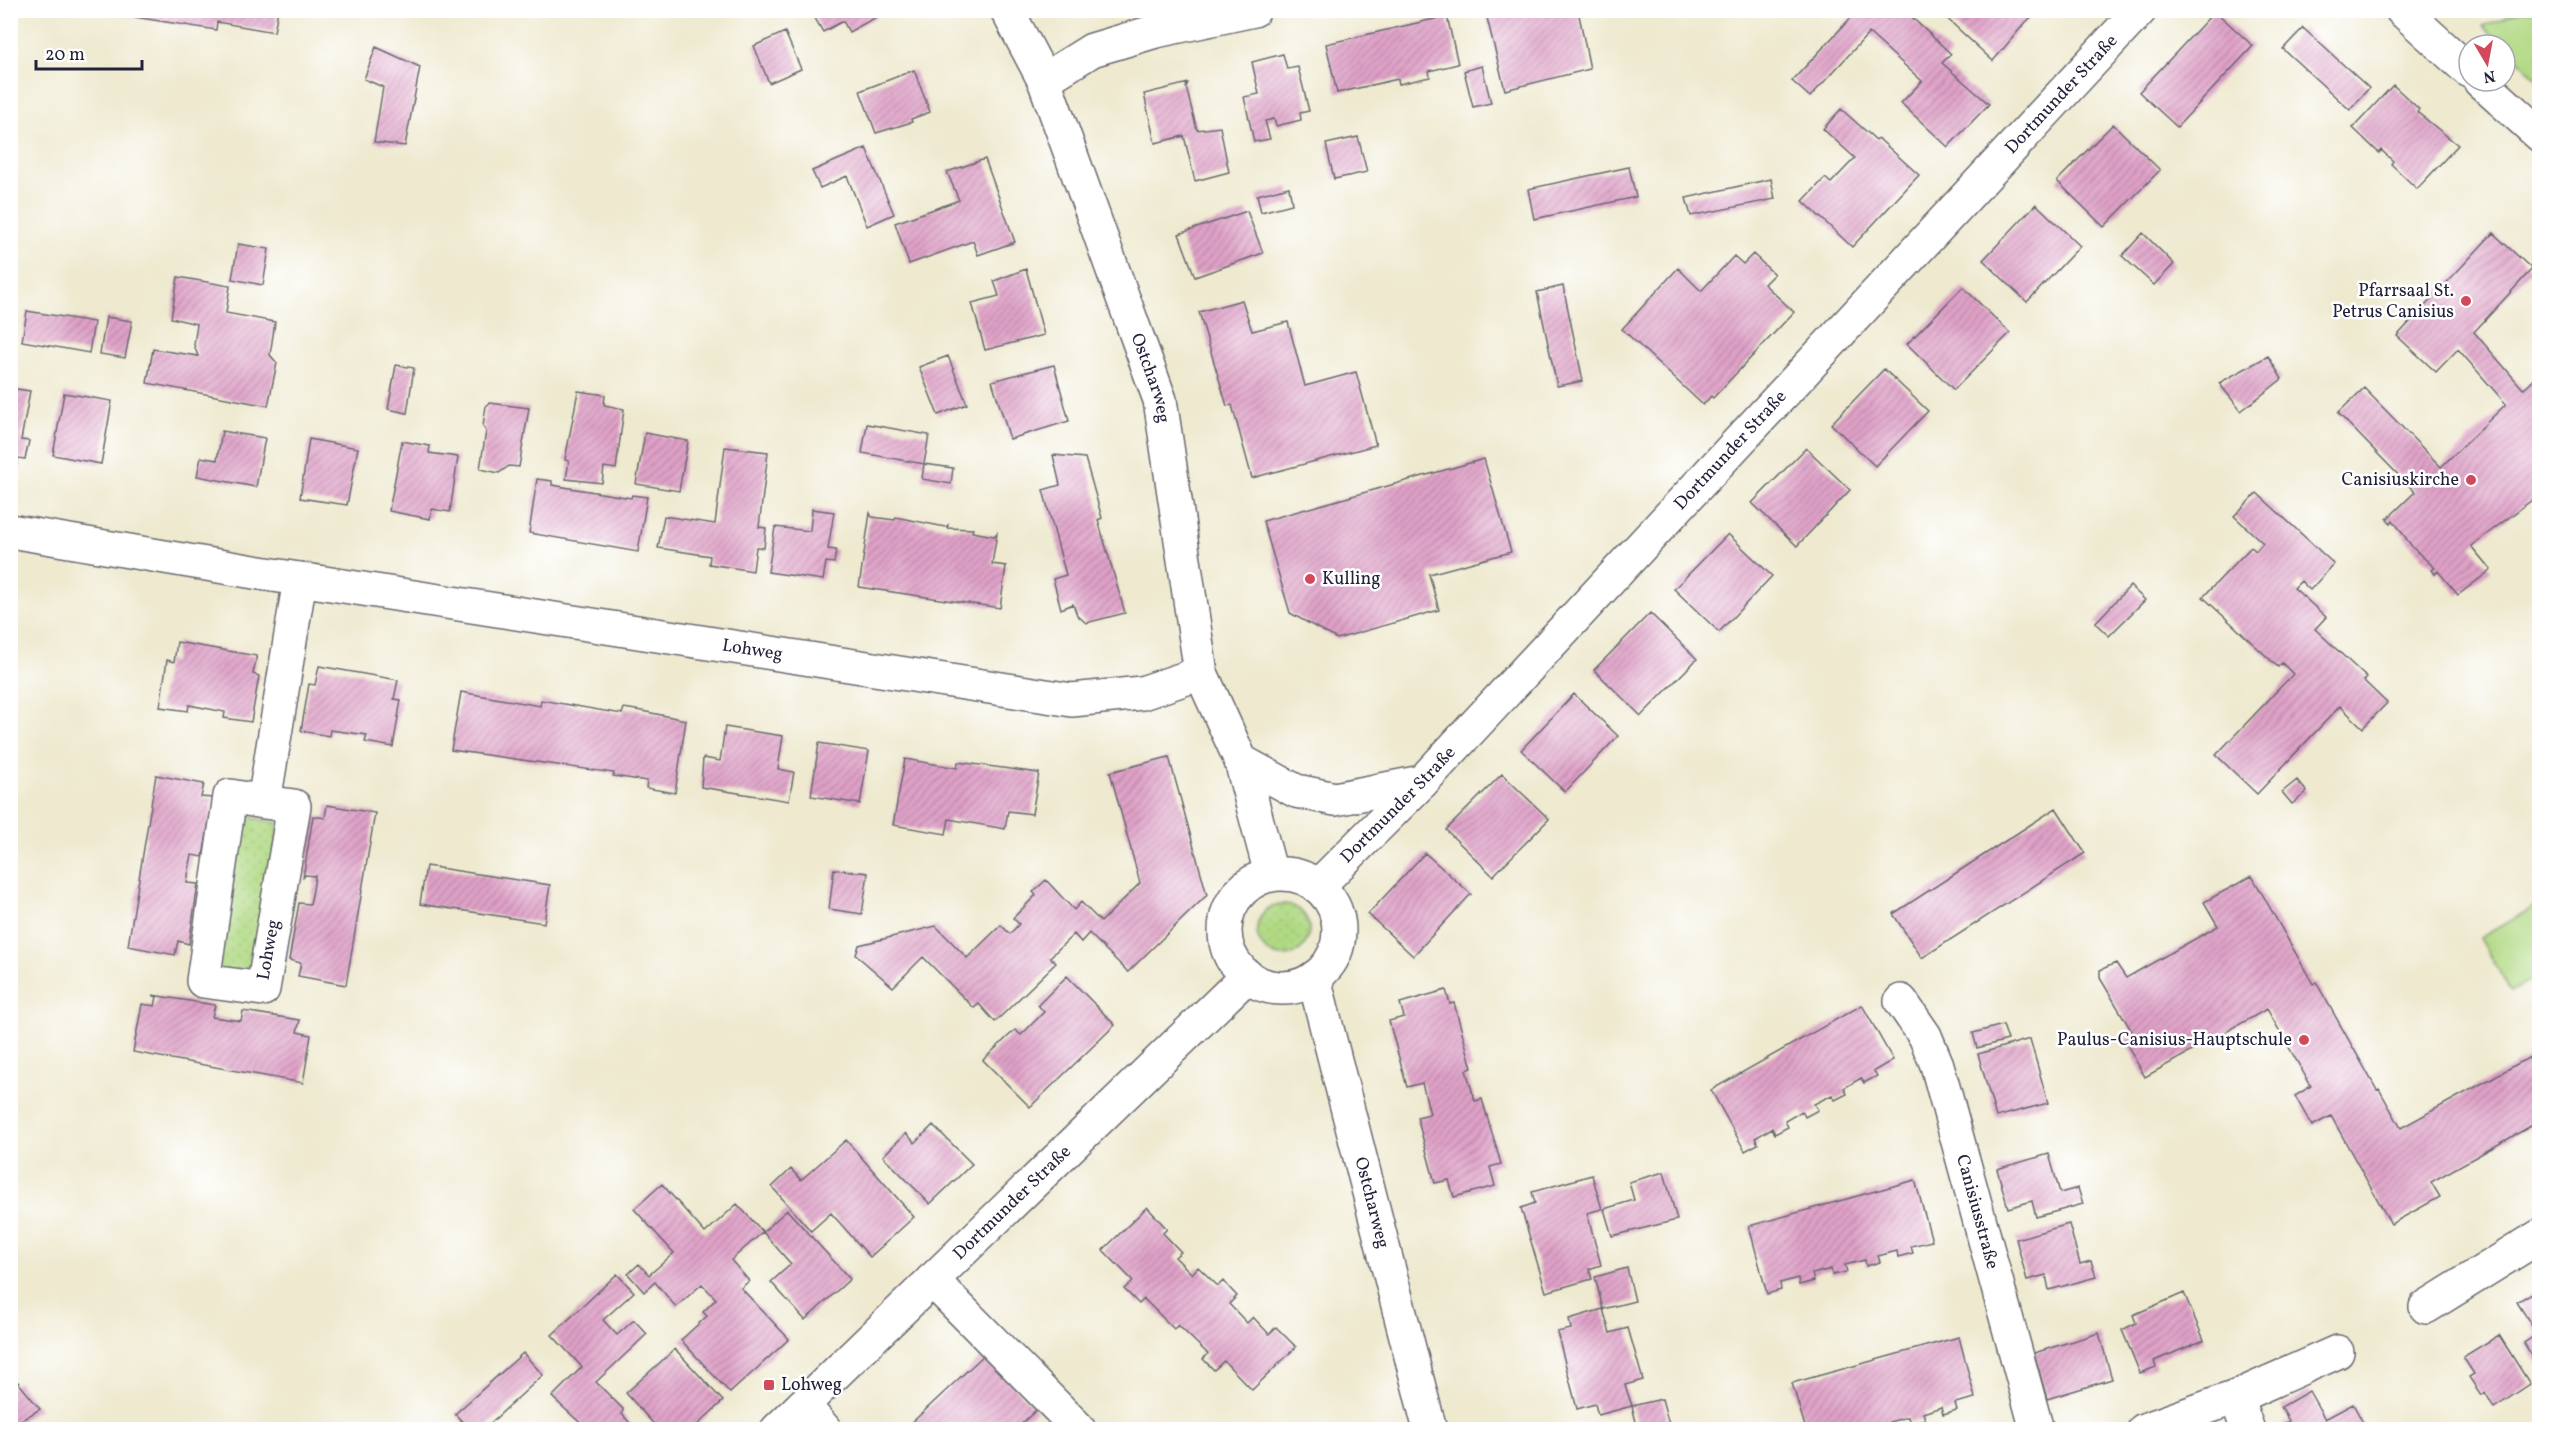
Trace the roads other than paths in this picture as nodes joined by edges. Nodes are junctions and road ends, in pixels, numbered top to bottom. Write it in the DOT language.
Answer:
graph roads {
  1 [pos="1007,10"];
  2 [pos="1254,10"];
  3 [pos="2140,10"];
  4 [pos="2411,12"];
  5 [pos="2457,59"];
  6 [pos="1044,80"];
  7 [pos="2493,93"];
  8 [pos="2540,135"];
  9 [pos="10,531"];
  10 [pos="300,579"];
  11 [pos="1201,673"];
  12 [pos="1241,761"];
  13 [pos="1422,782"];
  14 [pos="264,802"];
  15 [pos="1271,874"];
  16 [pos="1318,886"];
  17 [pos="1247,976"];
  18 [pos="1314,978"];
  19 [pos="1901,1001"];
  20 [pos="2540,1236"];
  21 [pos="932,1280"];
  22 [pos="2426,1307"];
  23 [pos="2337,1352"];
  24 [pos="2236,1397"];
  25 [pos="803,1405"];
  26 [pos="777,1430"];
  27 [pos="825,1430"];
  28 [pos="1076,1430"];
  29 [pos="1430,1430"];
  30 [pos="2037,1430"];
  31 [pos="2144,1430"];
  32 [pos="2248,1430"];
  1 -- 6 [label="street, Ostcharweg"];
  2 -- 6 [label="street"];
  3 -- 13 [label="street, Dortmunder Straße"];
  4 -- 5 [label="street"];
  6 -- 11 [label="street, Ostcharweg"];
  7 -- 8 [label="street"];
  9 -- 10 [label="street, Lohweg"];
  10 -- 11 [label="street, Lohweg"];
  10 -- 14 [label="street"];
  11 -- 12 [label="street, Ostcharweg"];
  12 -- 13 [label="street"];
  12 -- 15 [label="street, Ostcharweg"];
  13 -- 16 [label="street, Dortmunder Straße"];
  14 -- 14 [label="street, Lohweg"];
  15 -- 16 [label="street"];
  15 -- 17 [label="street"];
  16 -- 18 [label="street"];
  17 -- 18 [label="street"];
  17 -- 21 [label="street, Dortmunder Straße"];
  18 -- 29 [label="street, Ostcharweg"];
  19 -- 30 [label="street, Canisiusstraße"];
  20 -- 22 [label="street"];
  21 -- 25 [label="street, Dortmunder Straße"];
  21 -- 28 [label="street"];
  23 -- 24 [label="street"];
  24 -- 31 [label="street"];
  24 -- 32 [label="street"];
  25 -- 26 [label="street, Dortmunder Straße"];
  25 -- 27 [label="street"];
}
